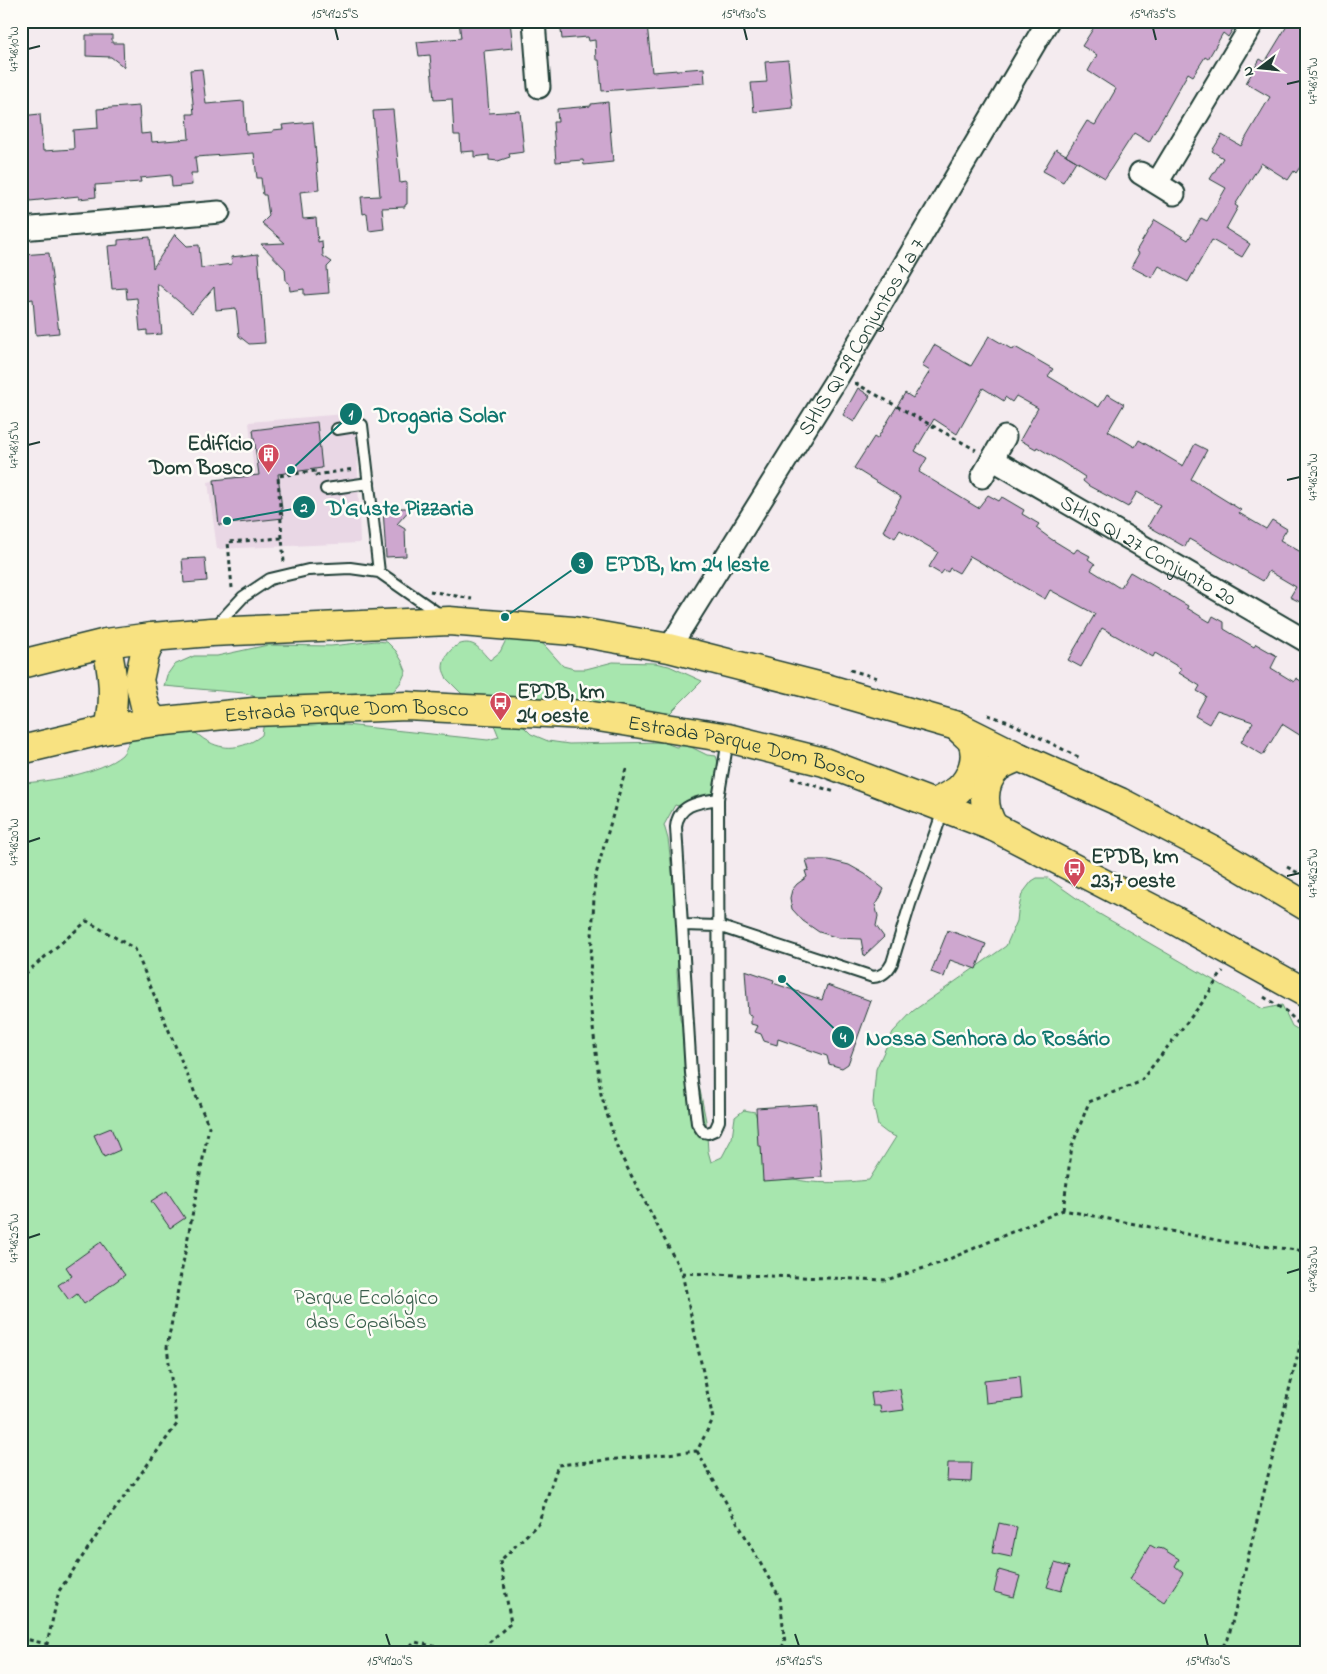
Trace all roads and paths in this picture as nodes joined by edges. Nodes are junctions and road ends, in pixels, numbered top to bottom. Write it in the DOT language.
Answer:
graph roads {
  1 [pos="534,21"];
  2 [pos="1048,21"];
  3 [pos="1254,21"];
  4 [pos="539,87"];
  5 [pos="1157,183"];
  6 [pos="219,212"];
  7 [pos="21,228"];
  8 [pos="839,375"];
  9 [pos="337,429"];
  10 [pos="1005,437"];
  11 [pos="992,459"];
  12 [pos="367,467"];
  13 [pos="982,477"];
  14 [pos="369,483"];
  15 [pos="326,489"];
  16 [pos="282,538"];
  17 [pos="378,572"];
  18 [pos="286,575"];
  19 [pos="232,590"];
  20 [pos="423,596"];
  21 [pos="476,600"];
  22 [pos="449,620"];
  23 [pos="211,632"];
  24 [pos="152,637"];
  25 [pos="1306,641"];
  26 [pos="106,643"];
  27 [pos="669,648"];
  28 [pos="21,664"];
  29 [pos="156,722"];
  30 [pos="957,726"];
  31 [pos="109,729"];
  32 [pos="728,738"];
  33 [pos="21,750"];
  34 [pos="1019,757"];
  35 [pos="627,765"];
  36 [pos="718,799"];
  37 [pos="939,805"];
  38 [pos="994,827"];
  39 [pos="1306,906"];
  40 [pos="683,925"];
  41 [pos="718,926"];
  42 [pos="1228,968"];
  43 [pos="21,981"];
  44 [pos="1258,993"];
  45 [pos="1306,993"];
  46 [pos="1306,1031"];
  47 [pos="1062,1210"];
  48 [pos="1306,1251"];
  49 [pos="682,1273"];
  50 [pos="1306,1321"];
  51 [pos="697,1451"];
  52 [pos="21,1638"];
  53 [pos="47,1644"];
  54 [pos="45,1653"];
  55 [pos="405,1653"];
  56 [pos="463,1653"];
  57 [pos="477,1653"];
  58 [pos="777,1653"];
  59 [pos="1218,1653"];
  1 -- 4 [label="street"];
  2 -- 8 [label="street, SHIS QI 29 Conjuntos 1 a 7"];
  3 -- 5 [label="street"];
  6 -- 7 [label="street"];
  8 -- 11 [label="path"];
  8 -- 27 [label="street, SHIS QI 29 Conjuntos 1 a 7"];
  9 -- 12 [label="lane"];
  10 -- 11 [label="street"];
  11 -- 13 [label="street"];
  11 -- 25 [label="street, SHIS QI 27 Conjunto 20"];
  12 -- 14 [label="lane"];
  12 -- 16 [label="path"];
  14 -- 15 [label="lane"];
  14 -- 17 [label="lane"];
  16 -- 18 [label="path"];
  16 -- 19 [label="path"];
  17 -- 18 [label="lane"];
  17 -- 22 [label="lane"];
  18 -- 23 [label="lane"];
  20 -- 21 [label="path"];
  22 -- 23 [label="main road"];
  22 -- 27 [label="main road"];
  23 -- 24 [label="main road"];
  24 -- 26 [label="main road"];
  24 -- 29 [label="main road"];
  26 -- 28 [label="main road"];
  26 -- 31 [label="main road"];
  27 -- 30 [label="main road"];
  29 -- 31 [label="main road, Estrada Parque Dom Bosco"];
  29 -- 32 [label="main road, Estrada Parque Dom Bosco"];
  30 -- 34 [label="main road"];
  30 -- 37 [label="main road"];
  31 -- 33 [label="main road, Estrada Parque Dom Bosco"];
  32 -- 36 [label="lane"];
  32 -- 37 [label="main road, Estrada Parque Dom Bosco"];
  34 -- 38 [label="main road"];
  34 -- 39 [label="main road"];
  35 -- 49 [label="path"];
  36 -- 40 [label="lane"];
  36 -- 41 [label="lane"];
  37 -- 38 [label="main road, Estrada Parque Dom Bosco"];
  37 -- 41 [label="lane"];
  38 -- 42 [label="main road, Estrada Parque Dom Bosco"];
  40 -- 41 [label="lane"];
  40 -- 41 [label="lane"];
  42 -- 45 [label="main road, Estrada Parque Dom Bosco"];
  42 -- 47 [label="path"];
  43 -- 53 [label="path"];
  44 -- 46 [label="path"];
  47 -- 48 [label="path"];
  47 -- 49 [label="path"];
  49 -- 51 [label="path"];
  50 -- 59 [label="path"];
  51 -- 57 [label="path"];
  51 -- 58 [label="path"];
  52 -- 53 [label="path"];
  53 -- 54 [label="path"];
  55 -- 56 [label="path"];
}
